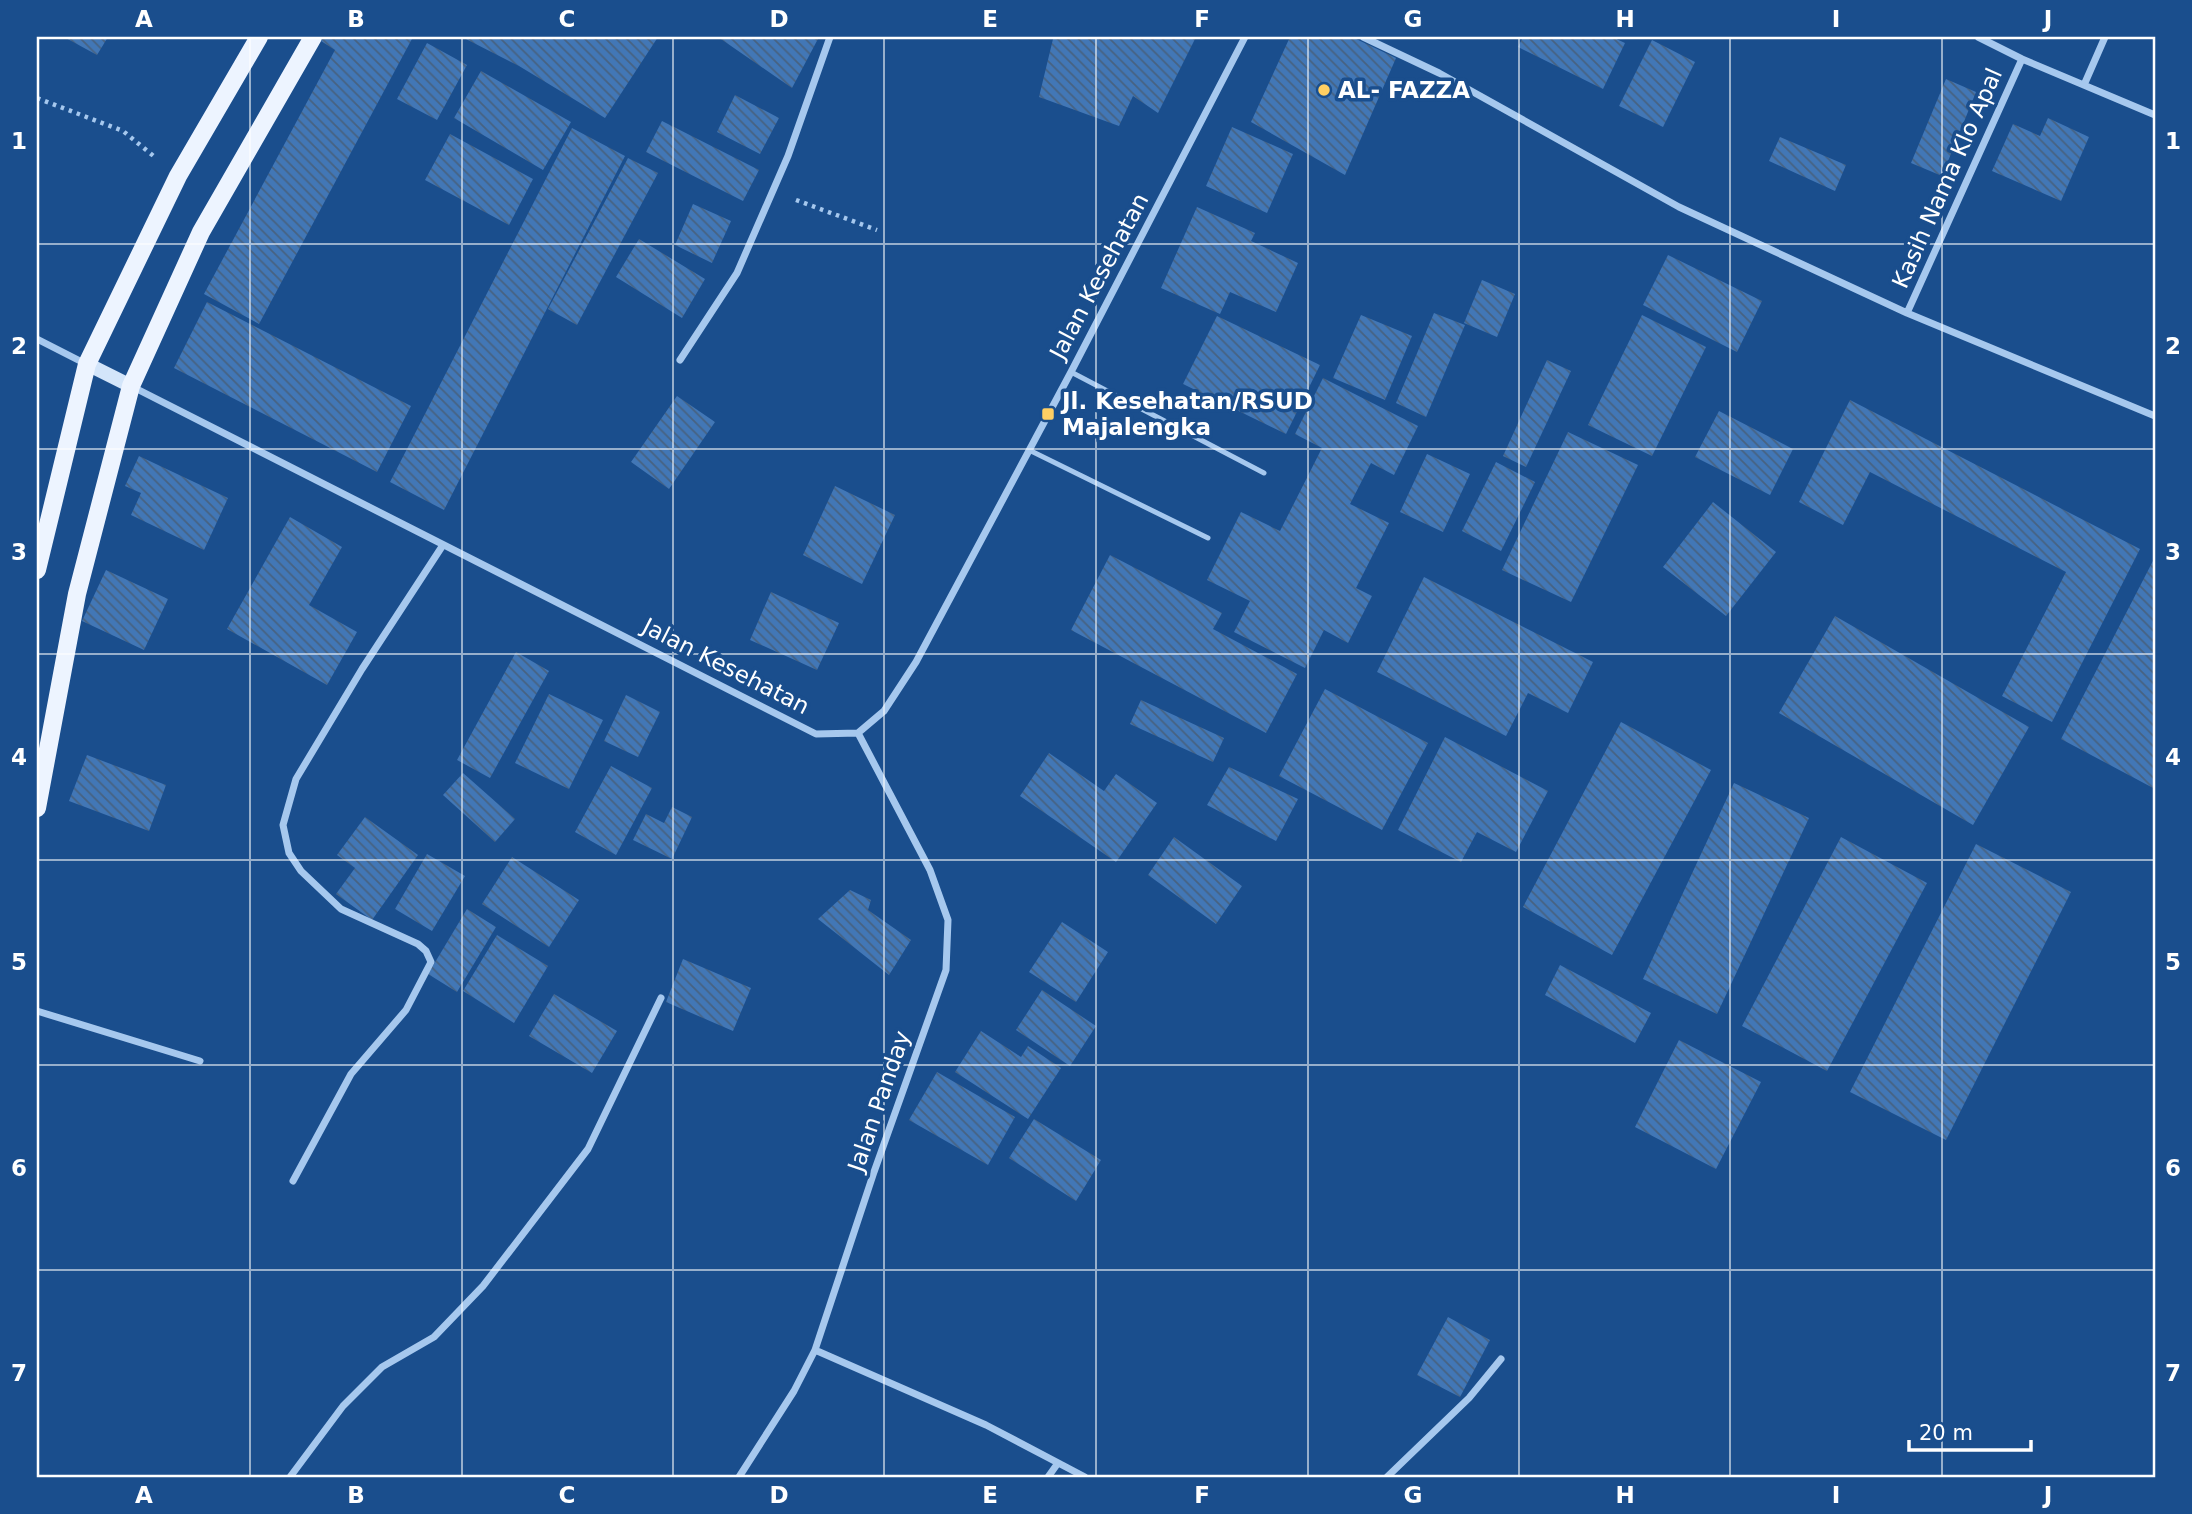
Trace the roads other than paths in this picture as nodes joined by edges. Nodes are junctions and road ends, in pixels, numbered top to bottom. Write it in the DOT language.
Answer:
graph roads {
  1 [pos="259,37"];
  2 [pos="313,37"];
  3 [pos="830,37"];
  4 [pos="1245,37"];
  5 [pos="1363,37"];
  6 [pos="1978,37"];
  7 [pos="2105,37"];
  8 [pos="2022,60"];
  9 [pos="2084,85"];
  10 [pos="2155,114"];
  11 [pos="1908,313"];
  12 [pos="37,339"];
  13 [pos="680,360"];
  14 [pos="86,364"];
  15 [pos="1071,372"];
  16 [pos="131,386"];
  17 [pos="2155,416"];
  18 [pos="1029,450"];
  19 [pos="1264,473"];
  20 [pos="1208,538"];
  21 [pos="443,545"];
  22 [pos="37,570"];
  23 [pos="858,733"];
  24 [pos="37,807"];
  25 [pos="661,998"];
  26 [pos="37,1011"];
  27 [pos="200,1061"];
  28 [pos="293,1181"];
  29 [pos="815,1350"];
  30 [pos="1501,1359"];
  31 [pos="1058,1463"];
  32 [pos="290,1477"];
  33 [pos="739,1477"];
  34 [pos="1048,1477"];
  35 [pos="1085,1477"];
  36 [pos="1387,1477"];
  1 -- 14 [label="main road"];
  2 -- 16 [label="main road"];
  3 -- 13 [label="street"];
  4 -- 15 [label="street, Jalan Kesehatan"];
  5 -- 11 [label="street"];
  6 -- 8 [label="street, Kasih Nama Klo Apal"];
  7 -- 9 [label="street"];
  8 -- 9 [label="street, Kasih Nama Klo Apal"];
  8 -- 11 [label="street, Kasih Nama Klo Apal"];
  9 -- 10 [label="street, Kasih Nama Klo Apal"];
  11 -- 17 [label="street"];
  12 -- 14 [label="street"];
  14 -- 16 [label="main road"];
  14 -- 22 [label="main road"];
  15 -- 18 [label="street, Jalan Kesehatan"];
  15 -- 19 [label="lane"];
  16 -- 21 [label="street, Jalan Kesehatan"];
  16 -- 24 [label="main road"];
  18 -- 20 [label="lane"];
  18 -- 23 [label="street, Jalan Kesehatan"];
  21 -- 23 [label="street, Jalan Kesehatan"];
  21 -- 28 [label="street"];
  23 -- 29 [label="street, Jalan Panday"];
  25 -- 32 [label="street"];
  26 -- 27 [label="street"];
  29 -- 31 [label="street"];
  29 -- 33 [label="street, Jalan Panday"];
  30 -- 36 [label="street"];
  31 -- 34 [label="street"];
  31 -- 35 [label="street"];
}
